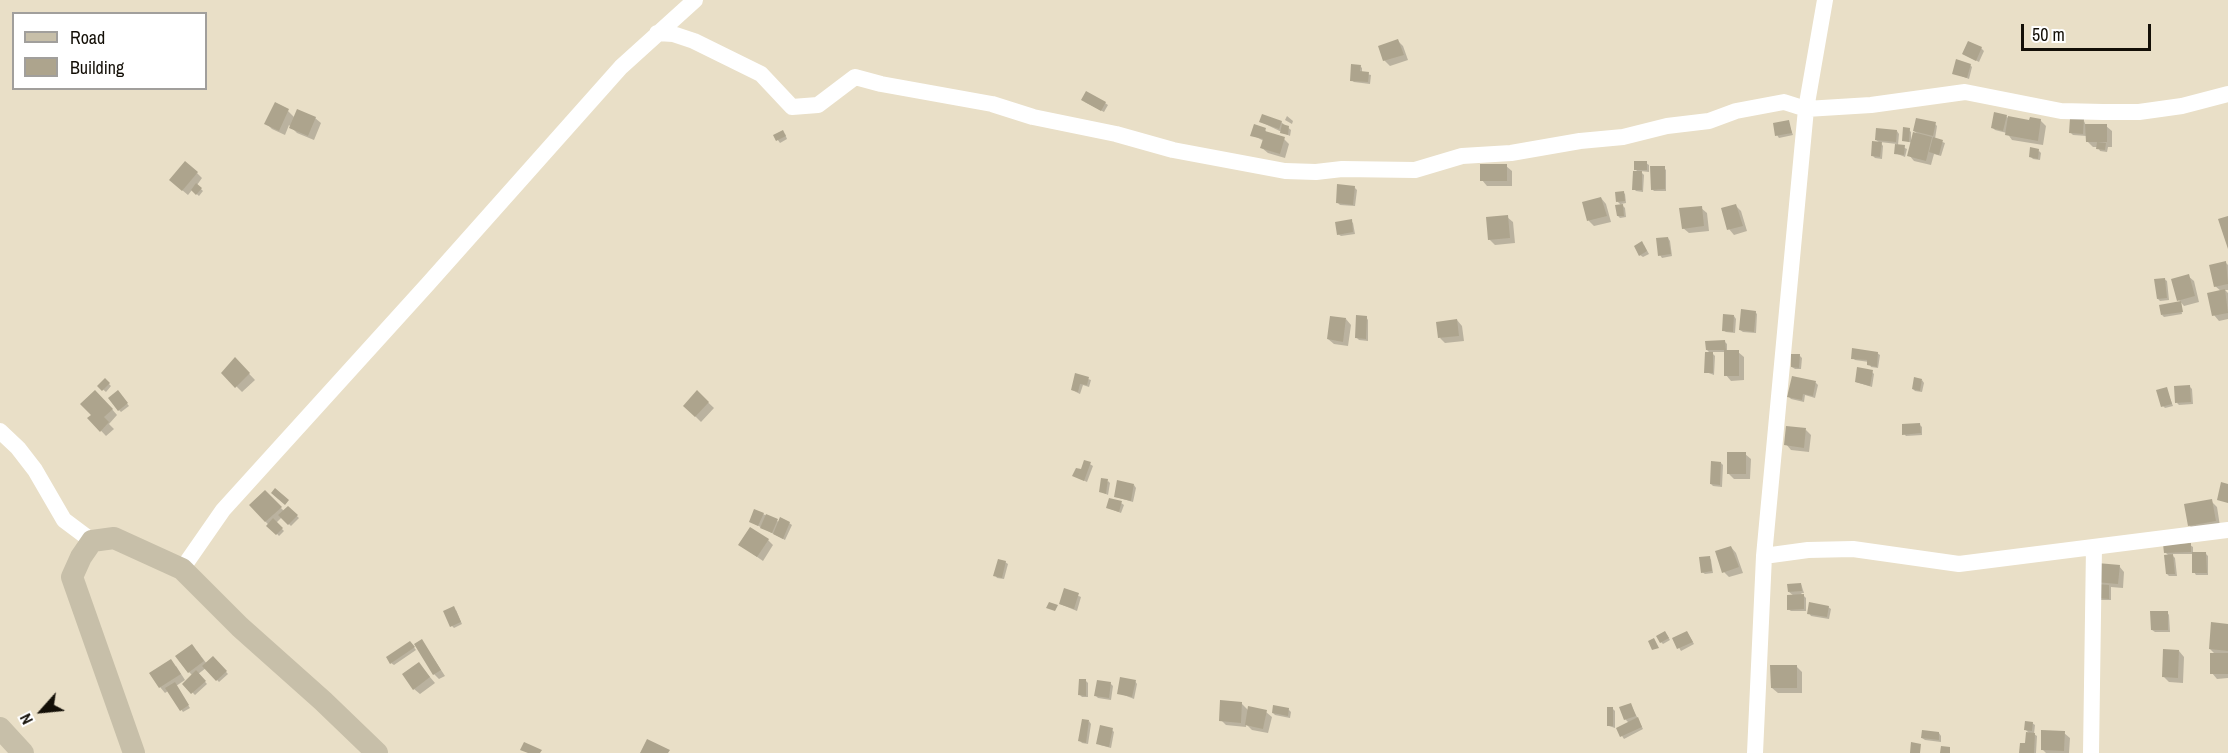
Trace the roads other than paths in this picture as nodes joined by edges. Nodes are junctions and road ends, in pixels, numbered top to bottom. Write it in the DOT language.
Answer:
graph roads {
  1 [pos="695,0"];
  2 [pos="1825,0"];
  3 [pos="657,33"];
  4 [pos="2228,94"];
  5 [pos="1806,109"];
  6 [pos="0,431"];
  7 [pos="2228,530"];
  8 [pos="92,541"];
  9 [pos="2094,547"];
  10 [pos="1764,556"];
  11 [pos="182,570"];
  12 [pos="0,728"];
  13 [pos="23,753"];
  14 [pos="134,753"];
  15 [pos="377,753"];
  16 [pos="1755,753"];
  17 [pos="2091,753"];
  1 -- 3 [label="street"];
  2 -- 5 [label="street"];
  3 -- 5 [label="street"];
  3 -- 11 [label="street"];
  4 -- 5 [label="street"];
  5 -- 10 [label="street"];
  6 -- 8 [label="street"];
  7 -- 9 [label="street"];
  8 -- 11 [label="main road"];
  8 -- 14 [label="main road"];
  9 -- 10 [label="street"];
  9 -- 17 [label="street"];
  10 -- 16 [label="street"];
  11 -- 15 [label="main road"];
  12 -- 13 [label="main road"];
}
